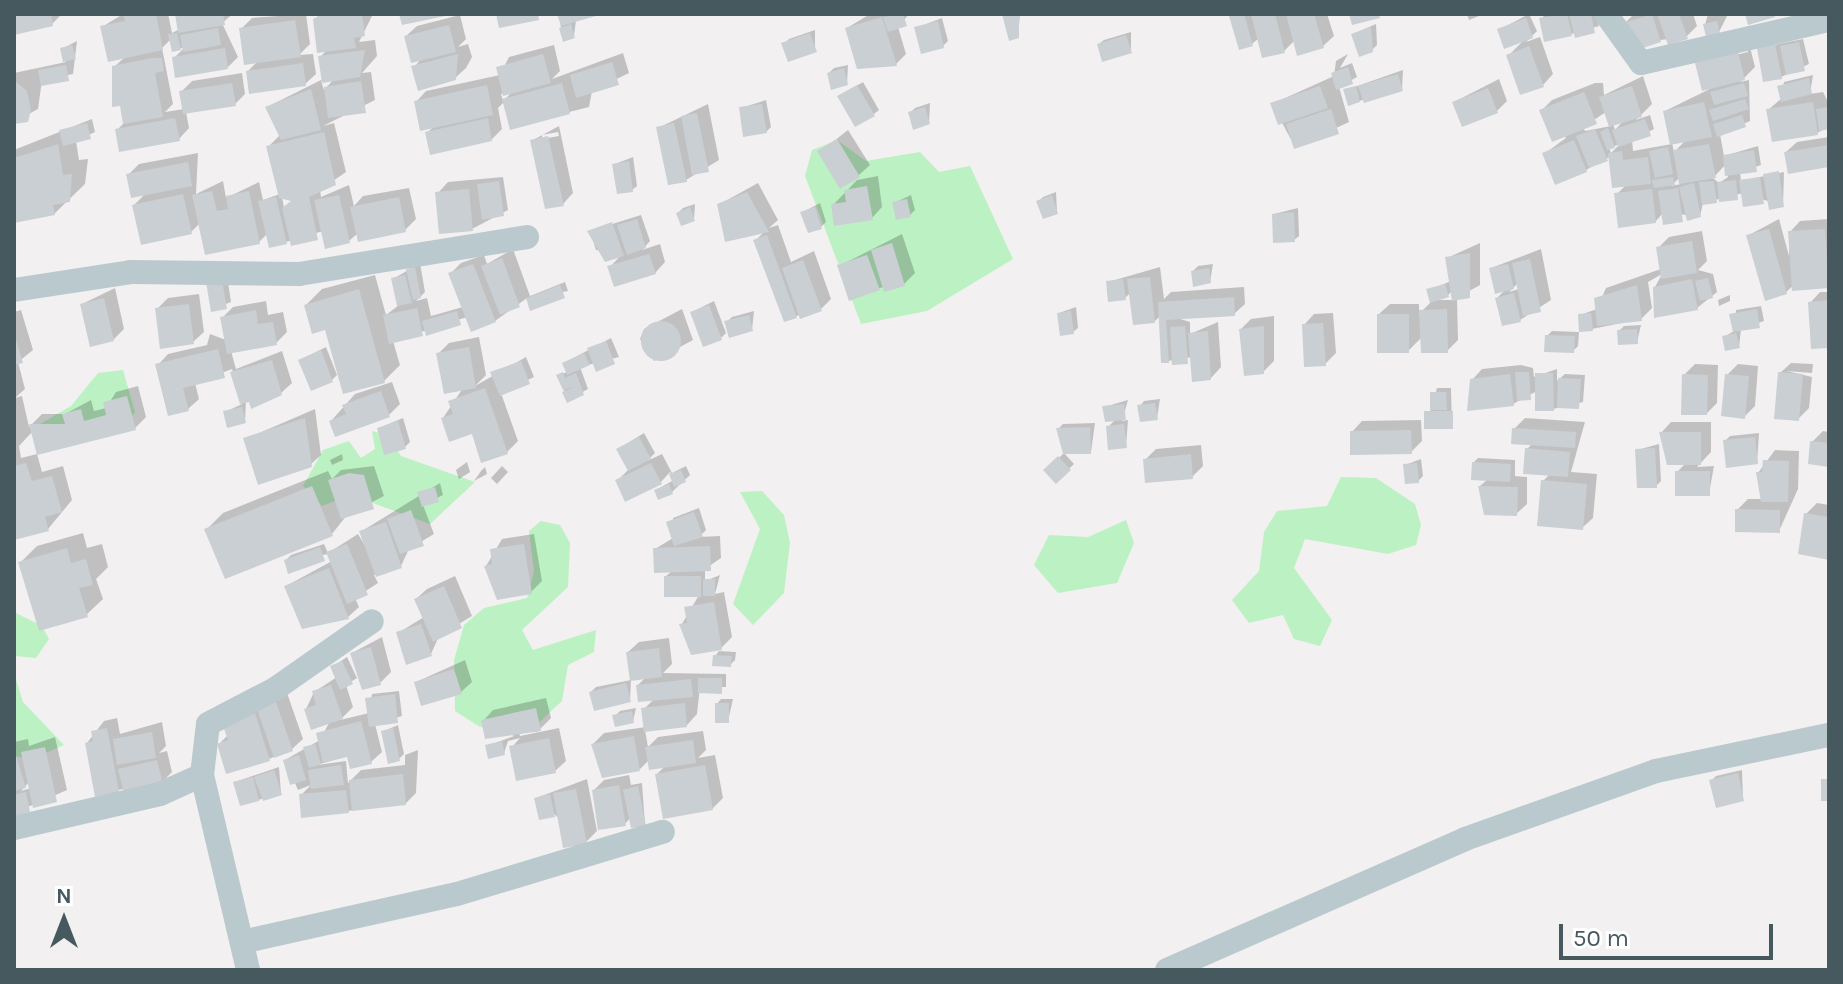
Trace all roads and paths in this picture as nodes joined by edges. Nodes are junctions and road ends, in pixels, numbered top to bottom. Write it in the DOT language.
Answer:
graph roads {
  1 [pos="1606,14"];
  2 [pos="1829,20"];
  3 [pos="527,237"];
  4 [pos="14,290"];
  5 [pos="372,621"];
  6 [pos="1829,735"];
  7 [pos="202,775"];
  8 [pos="14,828"];
  9 [pos="663,832"];
  10 [pos="242,942"];
  11 [pos="248,970"];
  12 [pos="1167,970"];
  1 -- 2 [label="street"];
  3 -- 4 [label="street"];
  5 -- 7 [label="street"];
  6 -- 12 [label="street"];
  7 -- 8 [label="street"];
  7 -- 10 [label="street"];
  9 -- 10 [label="street"];
  10 -- 11 [label="street"];
}
